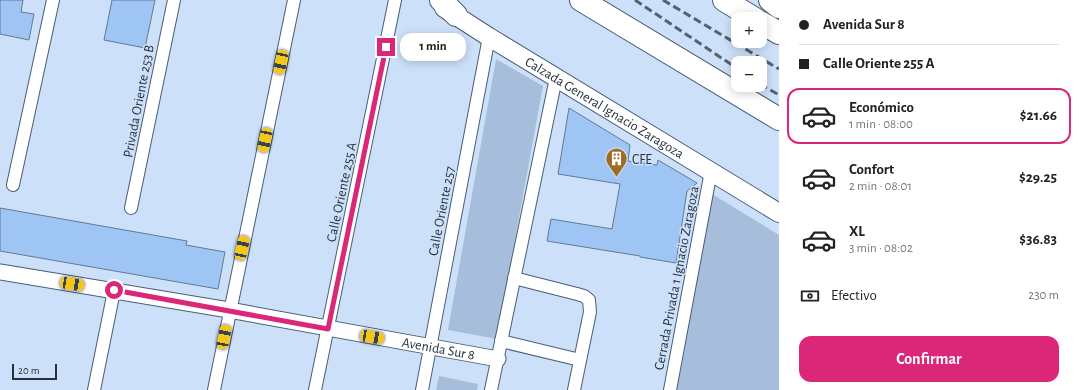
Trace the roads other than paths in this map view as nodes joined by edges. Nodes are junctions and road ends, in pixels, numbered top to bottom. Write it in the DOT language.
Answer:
graph roads {
  1 [pos="53,0"];
  2 [pos="174,0"];
  3 [pos="294,0"];
  4 [pos="396,0"];
  5 [pos="431,0"];
  6 [pos="581,0"];
  7 [pos="724,0"];
  8 [pos="770,0"];
  9 [pos="779,7"];
  10 [pos="448,8"];
  11 [pos="744,12"];
  12 [pos="767,26"];
  13 [pos="779,34"];
  14 [pos="489,37"];
  15 [pos="556,78"];
  16 [pos="779,120"];
  17 [pos="711,172"];
  18 [pos="14,184"];
  19 [pos="131,208"];
  20 [pos="779,213"];
  21 [pos="0,272"];
  22 [pos="514,278"];
  23 [pos="114,290"];
  24 [pos="230,310"];
  25 [pos="328,329"];
  26 [pos="501,341"];
  27 [pos="430,347"];
  28 [pos="498,359"];
  29 [pos="580,360"];
  30 [pos="94,390"];
  31 [pos="214,390"];
  32 [pos="315,390"];
  33 [pos="422,390"];
  34 [pos="491,390"];
  35 [pos="574,390"];
  36 [pos="670,390"];
  1 -- 18 [label="street"];
  2 -- 19 [label="street, Privada Oriente 253 B"];
  3 -- 24 [label="street"];
  4 -- 25 [label="street, Calle Oriente 255 A"];
  5 -- 10 [label="main road, Calzada General Ignacio Zaragoza"];
  6 -- 16 [label="highway"];
  7 -- 11 [label="highway"];
  8 -- 9 [label="highway"];
  10 -- 14 [label="main road, Calzada General Ignacio Zaragoza"];
  12 -- 13 [label="highway"];
  14 -- 15 [label="main road, Calzada General Ignacio Zaragoza"];
  14 -- 27 [label="street, Calle Oriente 257"];
  15 -- 17 [label="main road, Calzada General Ignacio Zaragoza"];
  15 -- 22 [label="street"];
  17 -- 20 [label="main road, Calzada General Ignacio Zaragoza"];
  17 -- 36 [label="street, Cerrada Privada 1 Ignacio Zaragoza"];
  21 -- 23 [label="street, Avenida Sur 8"];
  22 -- 26 [label="street"];
  22 -- 29 [label="street"];
  23 -- 24 [label="street, Avenida Sur 8"];
  23 -- 30 [label="street"];
  24 -- 25 [label="street, Avenida Sur 8"];
  24 -- 31 [label="street"];
  25 -- 27 [label="street, Avenida Sur 8"];
  25 -- 32 [label="street, Calle Oriente 255 A"];
  26 -- 28 [label="street"];
  26 -- 29 [label="street"];
  27 -- 28 [label="street, Avenida Sur 8"];
  27 -- 33 [label="street, Calle Oriente 257"];
  28 -- 34 [label="street"];
  29 -- 35 [label="street"];
}
